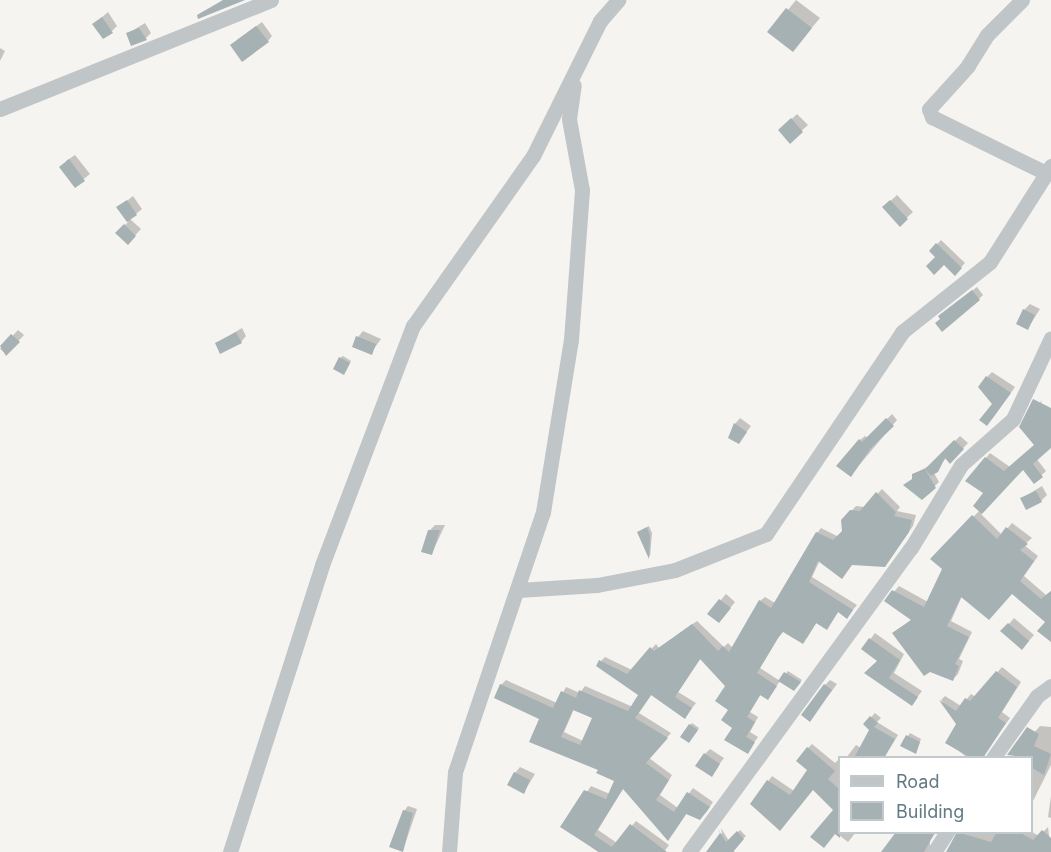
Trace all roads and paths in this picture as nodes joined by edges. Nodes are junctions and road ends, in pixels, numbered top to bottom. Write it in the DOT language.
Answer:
graph roads {
  1 [pos="271,0"];
  2 [pos="618,0"];
  3 [pos="1022,0"];
  4 [pos="576,70"];
  5 [pos="0,109"];
  6 [pos="1048,169"];
  7 [pos="1051,338"];
  8 [pos="518,590"];
  9 [pos="1051,686"];
  10 [pos="994,756"];
  11 [pos="946,834"];
  12 [pos="230,852"];
  13 [pos="449,852"];
  14 [pos="689,852"];
  15 [pos="934,852"];
  1 -- 5 [label="street"];
  2 -- 4 [label="street"];
  3 -- 6 [label="street"];
  4 -- 8 [label="street"];
  4 -- 12 [label="street"];
  6 -- 8 [label="street"];
  7 -- 14 [label="street"];
  8 -- 13 [label="street"];
  9 -- 10 [label="street"];
  11 -- 15 [label="street"];
}
